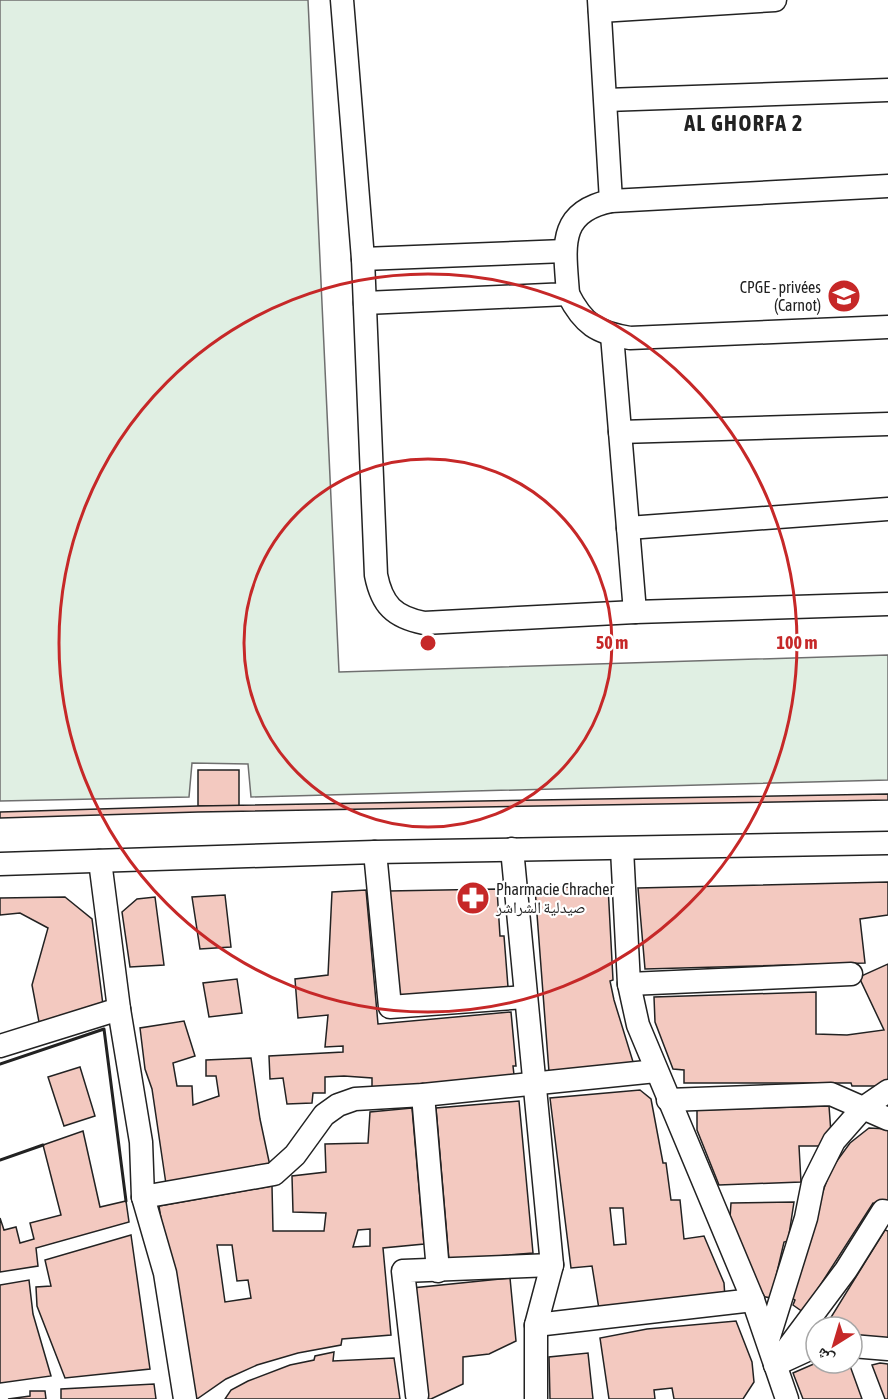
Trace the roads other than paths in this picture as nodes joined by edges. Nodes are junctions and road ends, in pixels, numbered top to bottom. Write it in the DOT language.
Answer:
graph roads {
  1 [pos="342,0"];
  2 [pos="775,0"];
  3 [pos="599,5"];
  4 [pos="888,90"];
  5 [pos="606,100"];
  6 [pos="888,186"];
  7 [pos="611,201"];
  8 [pos="565,251"];
  9 [pos="363,259"];
  10 [pos="568,294"];
  11 [pos="365,303"];
  12 [pos="888,327"];
  13 [pos="612,335"];
  14 [pos="888,424"];
  15 [pos="620,432"];
  16 [pos="888,509"];
  17 [pos="628,528"];
  18 [pos="888,604"];
  19 [pos="635,612"];
  20 [pos="888,843"];
  21 [pos="512,849"];
  22 [pos="622,849"];
  23 [pos="375,852"];
  24 [pos="100,861"];
  25 [pos="0,864"];
  26 [pos="851,974"];
  27 [pos="629,984"];
  28 [pos="525,997"];
  29 [pos="120,1009"];
  30 [pos="0,1046"];
  31 [pos="656,1071"];
  32 [pos="534,1083"];
  33 [pos="888,1091"];
  34 [pos="423,1095"];
  35 [pos="668,1100"];
  36 [pos="863,1108"];
  37 [pos="888,1119"];
  38 [pos="143,1197"];
  39 [pos="888,1212"];
  40 [pos="552,1265"];
  41 [pos="438,1271"];
  42 [pos="753,1300"];
  43 [pos="536,1325"];
  44 [pos="768,1340"];
  45 [pos="864,1347"];
  46 [pos="888,1349"];
  47 [pos="804,1352"];
  48 [pos="775,1365"];
  49 [pos="417,1395"];
  50 [pos="185,1399"];
  51 [pos="536,1399"];
  52 [pos="788,1399"];
  1 -- 9 [label="street"];
  2 -- 3 [label="street"];
  3 -- 5 [label="street"];
  4 -- 5 [label="street"];
  5 -- 7 [label="street"];
  6 -- 7 [label="street"];
  7 -- 8 [label="street"];
  8 -- 9 [label="street"];
  8 -- 10 [label="street"];
  9 -- 11 [label="street"];
  10 -- 11 [label="street"];
  10 -- 13 [label="street"];
  11 -- 19 [label="street"];
  12 -- 13 [label="street"];
  13 -- 15 [label="street"];
  14 -- 15 [label="street"];
  15 -- 17 [label="street"];
  16 -- 17 [label="street"];
  17 -- 19 [label="street"];
  18 -- 19 [label="street"];
  20 -- 22 [label="street"];
  21 -- 22 [label="street"];
  21 -- 23 [label="street"];
  21 -- 28 [label="street"];
  22 -- 27 [label="street"];
  23 -- 24 [label="street"];
  23 -- 28 [label="street"];
  24 -- 25 [label="street"];
  24 -- 29 [label="street"];
  26 -- 27 [label="street"];
  27 -- 31 [label="street"];
  28 -- 32 [label="street"];
  29 -- 30 [label="street"];
  29 -- 38 [label="street"];
  31 -- 32 [label="street"];
  31 -- 35 [label="street"];
  32 -- 34 [label="street"];
  32 -- 40 [label="street"];
  33 -- 36 [label="street"];
  34 -- 38 [label="street"];
  34 -- 41 [label="street"];
  35 -- 36 [label="street"];
  35 -- 42 [label="street"];
  36 -- 37 [label="street"];
  36 -- 44 [label="street"];
  38 -- 50 [label="street"];
  39 -- 48 [label="street"];
  40 -- 41 [label="street"];
  40 -- 43 [label="street"];
  41 -- 49 [label="street"];
  42 -- 43 [label="street"];
  42 -- 44 [label="street"];
  43 -- 51 [label="street"];
  44 -- 48 [label="street"];
  45 -- 46 [label="street"];
  47 -- 48 [label="street"];
  48 -- 52 [label="street"];
}
